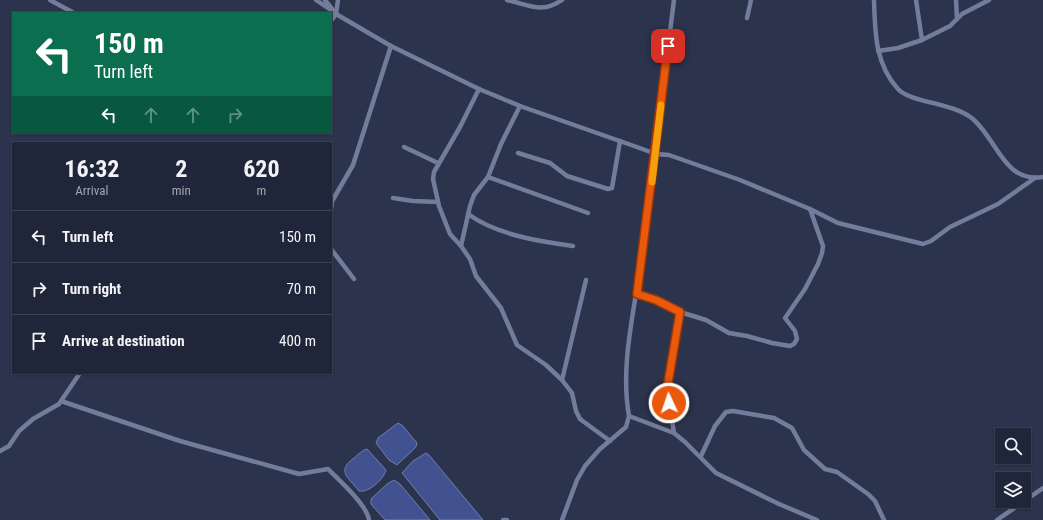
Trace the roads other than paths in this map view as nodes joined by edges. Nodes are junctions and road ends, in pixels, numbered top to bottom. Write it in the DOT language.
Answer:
graph roads {
  1 [pos="50,0"];
  2 [pos="316,0"];
  3 [pos="325,0"];
  4 [pos="338,0"];
  5 [pos="507,0"];
  6 [pos="562,0"];
  7 [pos="674,0"];
  8 [pos="750,0"];
  9 [pos="874,0"];
  10 [pos="916,0"];
  11 [pos="956,0"];
  12 [pos="989,0"];
  13 [pos="72,12"];
  14 [pos="334,12"];
  15 [pos="332,18"];
  16 [pos="747,18"];
  17 [pos="957,19"];
  18 [pos="922,40"];
  19 [pos="391,46"];
  20 [pos="878,51"];
  21 [pos="479,89"];
  22 [pos="520,106"];
  23 [pos="620,141"];
  24 [pos="404,147"];
  25 [pos="518,153"];
  26 [pos="656,154"];
  27 [pos="438,163"];
  28 [pos="488,177"];
  29 [pos="1043,177"];
  30 [pos="1035,178"];
  31 [pos="393,198"];
  32 [pos="332,200"];
  33 [pos="438,202"];
  34 [pos="810,209"];
  35 [pos="588,213"];
  36 [pos="468,214"];
  37 [pos="461,246"];
  38 [pos="573,246"];
  39 [pos="332,249"];
  40 [pos="354,278"];
  41 [pos="586,280"];
  42 [pos="637,294"];
  43 [pos="680,312"];
  44 [pos="79,374"];
  45 [pos="562,380"];
  46 [pos="61,401"];
  47 [pos="630,416"];
  48 [pos="674,433"];
  49 [pos="610,441"];
  50 [pos="0,450"];
  51 [pos="701,456"];
  52 [pos="1043,488"];
  53 [pos="369,520"];
  54 [pos="503,520"];
  55 [pos="507,520"];
  56 [pos="562,520"];
  57 [pos="817,520"];
  58 [pos="884,520"];
  59 [pos="997,520"];
  1 -- 13 [label="street"];
  2 -- 14 [label="street"];
  3 -- 14 [label="street"];
  4 -- 14 [label="street"];
  5 -- 6 [label="street"];
  7 -- 26 [label="street"];
  8 -- 16 [label="street"];
  9 -- 20 [label="street"];
  10 -- 18 [label="street"];
  11 -- 17 [label="street"];
  12 -- 17 [label="street"];
  14 -- 15 [label="street"];
  14 -- 19 [label="street"];
  17 -- 18 [label="street"];
  18 -- 20 [label="street"];
  19 -- 21 [label="street"];
  19 -- 32 [label="street"];
  20 -- 30 [label="street"];
  21 -- 22 [label="street"];
  21 -- 27 [label="street"];
  22 -- 23 [label="street"];
  22 -- 28 [label="street"];
  23 -- 25 [label="street"];
  23 -- 26 [label="street"];
  24 -- 27 [label="street"];
  26 -- 34 [label="street"];
  26 -- 42 [label="street"];
  27 -- 33 [label="street"];
  28 -- 35 [label="street"];
  28 -- 36 [label="street"];
  29 -- 30 [label="street"];
  30 -- 34 [label="street"];
  31 -- 33 [label="street"];
  33 -- 37 [label="street"];
  34 -- 43 [label="street"];
  36 -- 37 [label="street"];
  36 -- 38 [label="street"];
  37 -- 45 [label="street"];
  39 -- 40 [label="street"];
  41 -- 45 [label="street"];
  42 -- 43 [label="street"];
  42 -- 47 [label="street"];
  43 -- 48 [label="street"];
  44 -- 46 [label="street"];
  45 -- 49 [label="street"];
  46 -- 50 [label="street"];
  46 -- 53 [label="street"];
  47 -- 48 [label="street"];
  47 -- 49 [label="street"];
  48 -- 51 [label="street"];
  49 -- 56 [label="street"];
  51 -- 57 [label="street"];
  51 -- 58 [label="street"];
  52 -- 59 [label="street"];
  54 -- 55 [label="street"];
}
